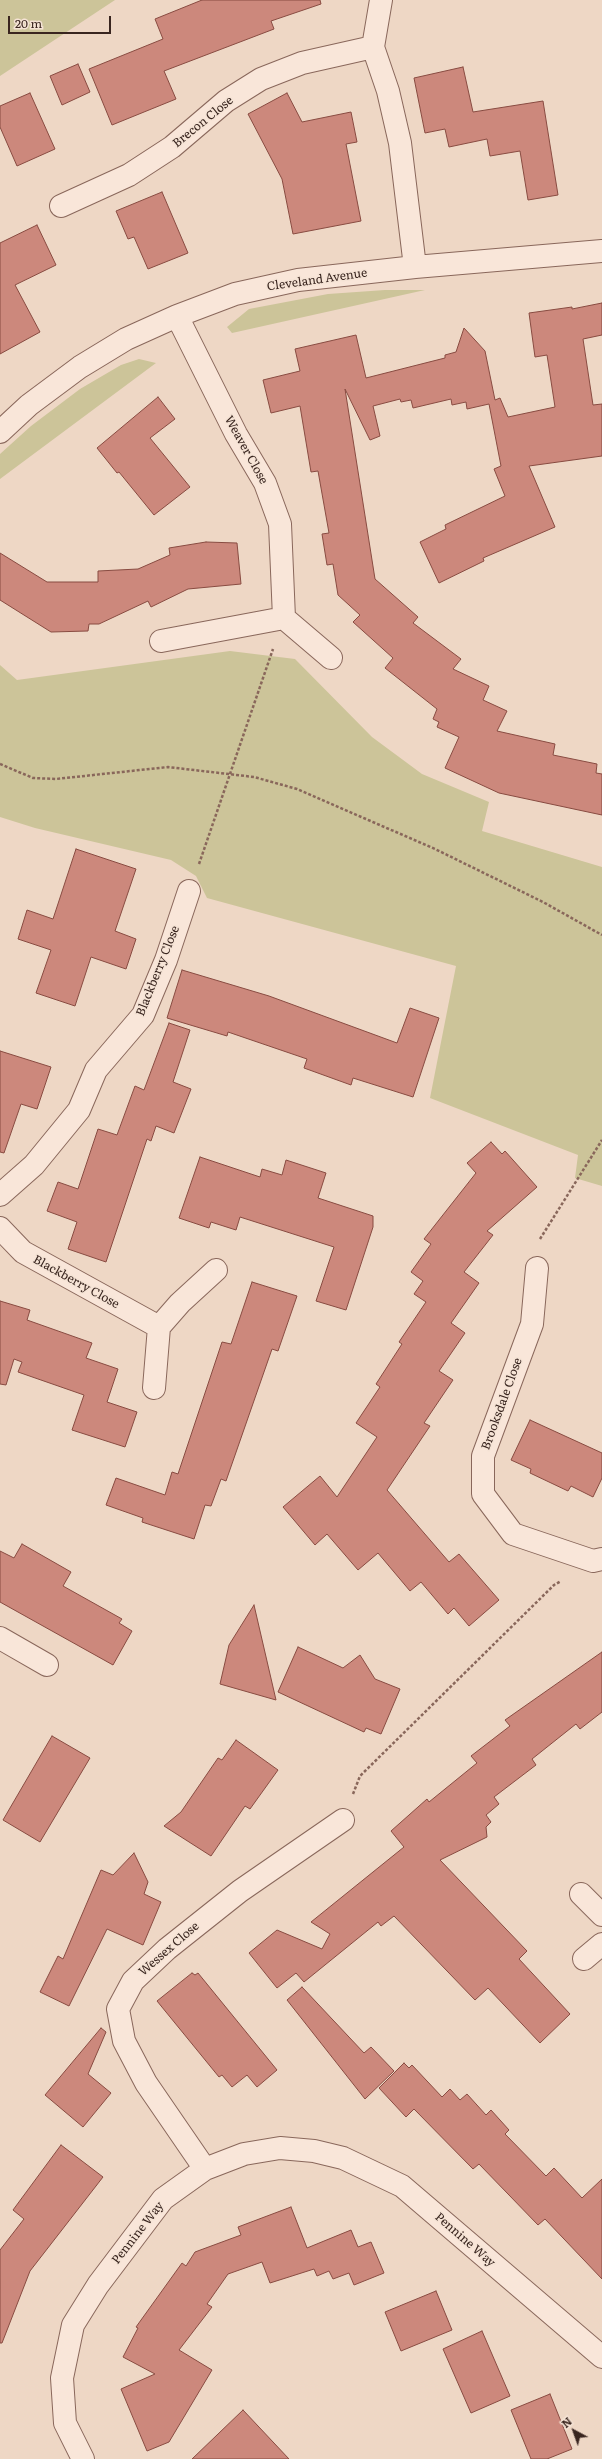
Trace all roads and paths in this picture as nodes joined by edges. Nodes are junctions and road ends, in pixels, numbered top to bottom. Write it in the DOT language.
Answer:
graph roads {
  1 [pos="381,0"];
  2 [pos="373,47"];
  3 [pos="61,206"];
  4 [pos="602,251"];
  5 [pos="416,267"];
  6 [pos="176,316"];
  7 [pos="0,432"];
  8 [pos="284,618"];
  9 [pos="161,641"];
  10 [pos="331,658"];
  11 [pos="0,764"];
  12 [pos="230,774"];
  13 [pos="189,891"];
  14 [pos="602,935"];
  15 [pos="602,1140"];
  16 [pos="0,1195"];
  17 [pos="0,1228"];
  18 [pos="537,1268"];
  19 [pos="216,1270"];
  20 [pos="160,1327"];
  21 [pos="154,1388"];
  22 [pos="598,1560"];
  23 [pos="0,1638"];
  24 [pos="47,1665"];
  25 [pos="343,1820"];
  26 [pos="582,1894"];
  27 [pos="602,1915"];
  28 [pos="602,1944"];
  29 [pos="584,1959"];
  30 [pos="205,2169"];
  31 [pos="602,2357"];
  32 [pos="83,2459"];
  1 -- 2 [label="street"];
  2 -- 3 [label="street, Brecon Close"];
  2 -- 5 [label="street"];
  4 -- 5 [label="street, Cleveland Avenue"];
  5 -- 6 [label="street, Cleveland Avenue"];
  6 -- 7 [label="street, Cleveland Avenue"];
  6 -- 8 [label="street, Weaver Close"];
  8 -- 9 [label="street"];
  8 -- 10 [label="street"];
  8 -- 12 [label="path"];
  11 -- 12 [label="path"];
  12 -- 13 [label="path"];
  12 -- 14 [label="path"];
  13 -- 16 [label="street, Blackberry Close"];
  15 -- 18 [label="path"];
  17 -- 20 [label="street, Blackberry Close"];
  18 -- 22 [label="street, Brooksdale Close"];
  19 -- 20 [label="street"];
  20 -- 21 [label="street"];
  22 -- 25 [label="path"];
  23 -- 24 [label="street"];
  25 -- 30 [label="street, Wessex Close"];
  26 -- 27 [label="street"];
  28 -- 29 [label="street"];
  30 -- 31 [label="street, Pennine Way"];
  30 -- 32 [label="street, Pennine Way"];
}
